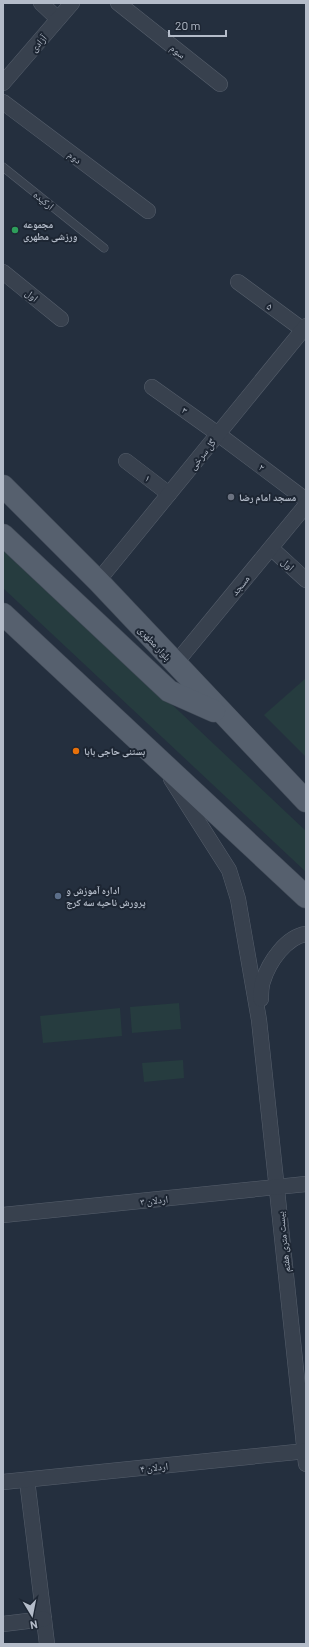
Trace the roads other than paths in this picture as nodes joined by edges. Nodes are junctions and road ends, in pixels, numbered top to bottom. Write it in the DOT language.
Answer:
graph roads {
  1 [pos="41,3"];
  2 [pos="72,3"];
  3 [pos="118,3"];
  4 [pos="58,19"];
  5 [pos="3,83"];
  6 [pos="220,84"];
  7 [pos="3,102"];
  8 [pos="3,167"];
  9 [pos="148,211"];
  10 [pos="104,248"];
  11 [pos="3,272"];
  12 [pos="238,282"];
  13 [pos="61,319"];
  14 [pos="305,329"];
  15 [pos="152,387"];
  16 [pos="218,434"];
  17 [pos="126,461"];
  18 [pos="3,486"];
  19 [pos="169,494"];
  20 [pos="306,500"];
  21 [pos="306,505"];
  22 [pos="3,535"];
  23 [pos="271,548"];
  24 [pos="306,580"];
  25 [pos="98,581"];
  26 [pos="3,614"];
  27 [pos="175,664"];
  28 [pos="224,715"];
  29 [pos="158,759"];
  30 [pos="306,801"];
  31 [pos="306,897"];
  32 [pos="306,934"];
  33 [pos="259,1020"];
  34 [pos="306,1184"];
  35 [pos="277,1187"];
  36 [pos="3,1215"];
  37 [pos="300,1352"];
  38 [pos="306,1455"];
  39 [pos="27,1480"];
  40 [pos="3,1482"];
  41 [pos="44,1619"];
  42 [pos="3,1624"];
  43 [pos="47,1644"];
  1 -- 4 [label="street"];
  2 -- 4 [label="street, آزادی"];
  3 -- 6 [label="street, سوم"];
  4 -- 5 [label="street, آزادی"];
  7 -- 9 [label="street, دوم"];
  8 -- 10 [label="lane, ارکیده"];
  11 -- 13 [label="street, اول"];
  12 -- 14 [label="street, ۵"];
  14 -- 16 [label="street, گل سرخی"];
  15 -- 16 [label="street, ۳"];
  16 -- 19 [label="street, گل سرخی"];
  16 -- 20 [label="street, ۲"];
  17 -- 19 [label="street, ۱"];
  18 -- 25 [label="main road, بلوار مطهری"];
  19 -- 25 [label="street, گل سرخی"];
  21 -- 23 [label="street, مسجد"];
  22 -- 28 [label="main road"];
  23 -- 24 [label="street, اول"];
  23 -- 27 [label="street, مسجد"];
  25 -- 27 [label="main road, بلوار مطهری"];
  26 -- 29 [label="main road"];
  27 -- 28 [label="main road, بلوار مطهری"];
  28 -- 30 [label="main road, بلوار مطهری"];
  29 -- 31 [label="main road"];
  29 -- 33 [label="street"];
  32 -- 33 [label="street"];
  33 -- 35 [label="street, بیست متری هفتم"];
  34 -- 35 [label="street, اردلان ۳"];
  35 -- 36 [label="street, اردلان ۳"];
  35 -- 37 [label="street, بیست متری هفتم"];
  37 -- 38 [label="street, بیست متری هفتم"];
  38 -- 39 [label="street, اردلان ۴"];
  39 -- 40 [label="street, اردلان ۴"];
  39 -- 41 [label="street"];
  41 -- 42 [label="street"];
  41 -- 43 [label="street"];
}
